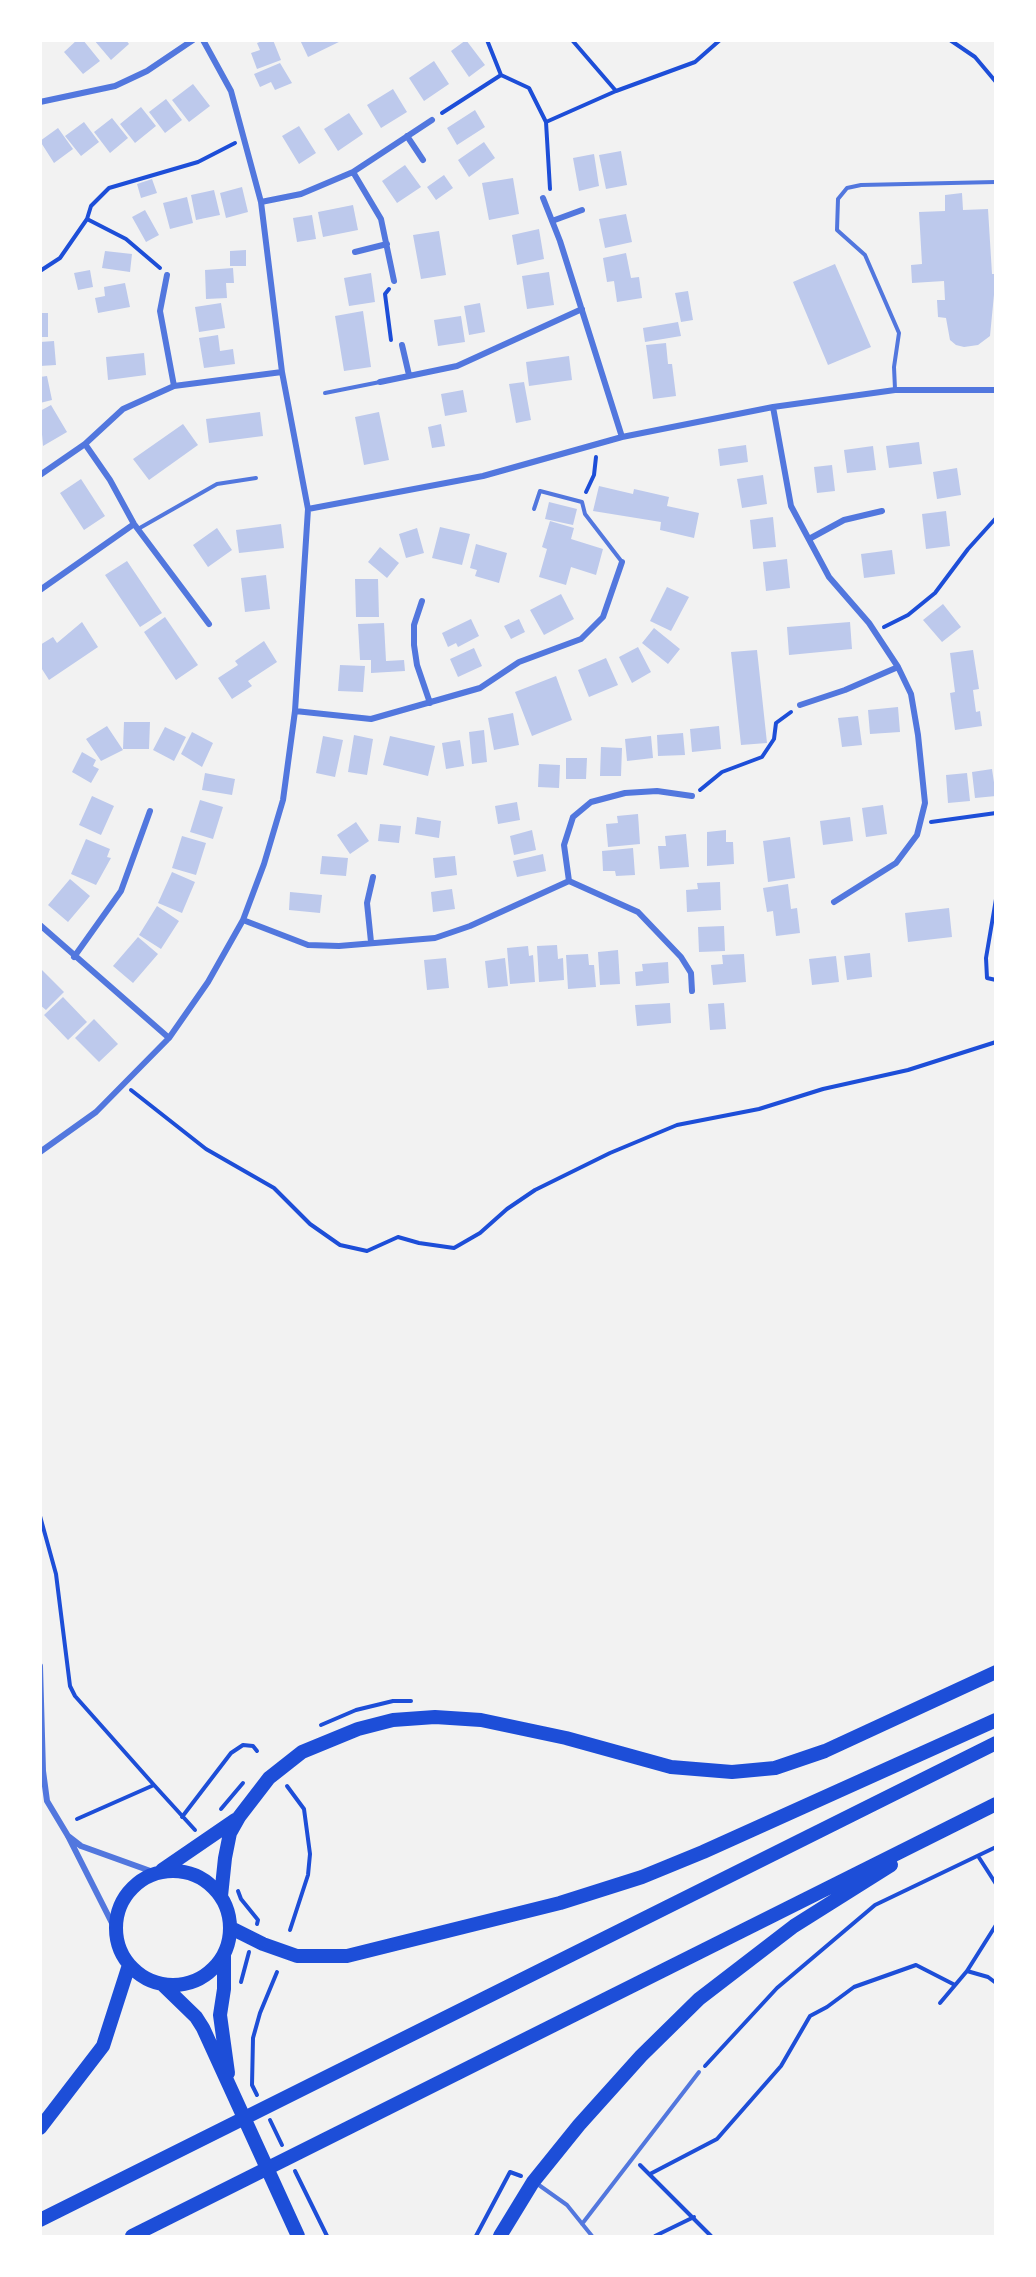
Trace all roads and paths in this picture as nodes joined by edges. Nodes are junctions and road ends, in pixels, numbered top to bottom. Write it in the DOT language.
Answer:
graph roads {
  1 [pos="193,40"];
  2 [pos="203,40"];
  3 [pos="487,40"];
  4 [pos="572,40"];
  5 [pos="720,40"];
  6 [pos="950,40"];
  7 [pos="501,75"];
  8 [pos="996,82"];
  9 [pos="616,91"];
  10 [pos="40,102"];
  11 [pos="432,120"];
  12 [pos="546,122"];
  13 [pos="407,136"];
  14 [pos="244,138"];
  15 [pos="423,160"];
  16 [pos="353,172"];
  17 [pos="996,182"];
  18 [pos="543,198"];
  19 [pos="261,202"];
  20 [pos="582,210"];
  21 [pos="87,219"];
  22 [pos="552,221"];
  23 [pos="387,244"];
  24 [pos="355,252"];
  25 [pos="40,272"];
  26 [pos="167,275"];
  27 [pos="394,281"];
  28 [pos="582,309"];
  29 [pos="402,345"];
  30 [pos="282,372"];
  31 [pos="409,375"];
  32 [pos="380,382"];
  33 [pos="174,386"];
  34 [pos="895,390"];
  35 [pos="996,390"];
  36 [pos="325,393"];
  37 [pos="773,407"];
  38 [pos="622,437"];
  39 [pos="85,444"];
  40 [pos="597,444"];
  41 [pos="40,475"];
  42 [pos="256,478"];
  43 [pos="582,502"];
  44 [pos="308,509"];
  45 [pos="534,509"];
  46 [pos="882,511"];
  47 [pos="996,518"];
  48 [pos="136,526"];
  49 [pos="809,539"];
  50 [pos="622,562"];
  51 [pos="40,590"];
  52 [pos="422,601"];
  53 [pos="209,624"];
  54 [pos="875,631"];
  55 [pos="898,667"];
  56 [pos="430,703"];
  57 [pos="800,705"];
  58 [pos="295,711"];
  59 [pos="692,796"];
  60 [pos="150,811"];
  61 [pos="996,813"];
  62 [pos="921,819"];
  63 [pos="996,861"];
  64 [pos="996,873"];
  65 [pos="373,877"];
  66 [pos="569,881"];
  67 [pos="996,899"];
  68 [pos="834,902"];
  69 [pos="243,920"];
  70 [pos="40,925"];
  71 [pos="371,942"];
  72 [pos="75,957"];
  73 [pos="996,980"];
  74 [pos="692,992"];
  75 [pos="169,1038"];
  76 [pos="996,1042"];
  77 [pos="123,1084"];
  78 [pos="40,1152"];
  79 [pos="40,1516"];
  80 [pos="40,1666"];
  81 [pos="996,1672"];
  82 [pos="996,1720"];
  83 [pos="996,1743"];
  84 [pos="257,1751"];
  85 [pos="154,1785"];
  86 [pos="288,1786"];
  87 [pos="996,1804"];
  88 [pos="239,1816"];
  89 [pos="77,1820"];
  90 [pos="954,1825"];
  91 [pos="68,1836"];
  92 [pos="996,1847"];
  93 [pos="978,1856"];
  94 [pos="158,1873"];
  95 [pos="996,1884"];
  96 [pos="238,1889"];
  97 [pos="221,1896"];
  98 [pos="996,1925"];
  99 [pos="231,1928"];
  100 [pos="290,1930"];
  101 [pos="116,1931"];
  102 [pos="257,1942"];
  103 [pos="224,1955"];
  104 [pos="129,1965"];
  105 [pos="967,1971"];
  106 [pos="996,1983"];
  107 [pos="162,1984"];
  108 [pos="955,1985"];
  109 [pos="239,1986"];
  110 [pos="940,2003"];
  111 [pos="699,2072"];
  112 [pos="229,2081"];
  113 [pos="40,2128"];
  114 [pos="634,2159"];
  115 [pos="650,2174"];
  116 [pos="533,2182"];
  117 [pos="694,2217"];
  118 [pos="40,2220"];
  119 [pos="582,2224"];
  120 [pos="132,2236"];
  121 [pos="298,2236"];
  122 [pos="476,2236"];
  123 [pos="500,2236"];
  124 [pos="592,2236"];
  125 [pos="655,2236"];
  126 [pos="711,2236"];
  1 -- 10 [label="street"];
  2 -- 14 [label="street"];
  3 -- 7 [label="path"];
  4 -- 9 [label="path"];
  5 -- 9 [label="path"];
  6 -- 8 [label="path"];
  7 -- 11 [label="path"];
  7 -- 12 [label="path"];
  9 -- 12 [label="path"];
  11 -- 13 [label="street"];
  12 -- 18 [label="path"];
  13 -- 15 [label="street"];
  13 -- 16 [label="street"];
  14 -- 19 [label="street"];
  14 -- 21 [label="path"];
  16 -- 19 [label="street"];
  16 -- 23 [label="street"];
  17 -- 34 [label="lane"];
  18 -- 22 [label="street"];
  19 -- 30 [label="street"];
  20 -- 22 [label="street"];
  21 -- 25 [label="path"];
  21 -- 26 [label="path"];
  22 -- 28 [label="street"];
  23 -- 24 [label="street"];
  23 -- 27 [label="street"];
  26 -- 33 [label="street"];
  27 -- 29 [label="path"];
  28 -- 31 [label="street"];
  28 -- 38 [label="street"];
  29 -- 31 [label="street"];
  30 -- 33 [label="street"];
  30 -- 44 [label="street"];
  31 -- 32 [label="street"];
  32 -- 36 [label="lane"];
  33 -- 39 [label="street"];
  34 -- 35 [label="street"];
  34 -- 37 [label="street"];
  37 -- 38 [label="street"];
  37 -- 49 [label="street"];
  38 -- 40 [label="street"];
  39 -- 41 [label="street"];
  39 -- 48 [label="street"];
  40 -- 43 [label="path"];
  40 -- 44 [label="street"];
  42 -- 48 [label="lane"];
  43 -- 45 [label="lane"];
  43 -- 50 [label="lane"];
  44 -- 58 [label="street"];
  46 -- 49 [label="street"];
  47 -- 54 [label="path"];
  48 -- 51 [label="street"];
  48 -- 53 [label="street"];
  49 -- 54 [label="street"];
  50 -- 56 [label="street"];
  52 -- 56 [label="street"];
  54 -- 55 [label="street"];
  55 -- 57 [label="street"];
  55 -- 62 [label="street"];
  56 -- 58 [label="street"];
  57 -- 59 [label="path"];
  58 -- 69 [label="street"];
  59 -- 66 [label="street"];
  60 -- 72 [label="street"];
  61 -- 62 [label="path"];
  62 -- 68 [label="street"];
  63 -- 64 [label="path"];
  65 -- 71 [label="street"];
  66 -- 71 [label="street"];
  66 -- 74 [label="street"];
  67 -- 73 [label="path"];
  69 -- 71 [label="street"];
  69 -- 75 [label="street"];
  70 -- 72 [label="street"];
  72 -- 75 [label="street"];
  75 -- 77 [label="street"];
  76 -- 77 [label="path"];
  77 -- 78 [label="street"];
  79 -- 85 [label="path"];
  80 -- 91 [label="street"];
  81 -- 88 [label="highway"];
  82 -- 102 [label="highway"];
  83 -- 118 [label="highway"];
  84 -- 85 [label="path"];
  85 -- 89 [label="path"];
  86 -- 100 [label="path"];
  87 -- 90 [label="highway"];
  88 -- 94 [label="highway"];
  88 -- 97 [label="highway"];
  90 -- 116 [label="highway"];
  90 -- 120 [label="highway"];
  91 -- 94 [label="street"];
  91 -- 101 [label="street"];
  92 -- 93 [label="path"];
  93 -- 95 [label="path"];
  93 -- 111 [label="path"];
  94 -- 97 [label="highway"];
  94 -- 101 [label="highway"];
  96 -- 102 [label="path"];
  97 -- 99 [label="highway"];
  98 -- 105 [label="path"];
  99 -- 102 [label="highway"];
  99 -- 103 [label="highway"];
  101 -- 104 [label="highway"];
  102 -- 109 [label="path"];
  103 -- 107 [label="highway"];
  103 -- 112 [label="highway"];
  104 -- 107 [label="highway"];
  104 -- 113 [label="highway"];
  105 -- 106 [label="path"];
  105 -- 108 [label="path"];
  107 -- 112 [label="highway"];
  108 -- 110 [label="path"];
  108 -- 115 [label="path"];
  111 -- 114 [label="lane"];
  112 -- 121 [label="highway"];
  114 -- 115 [label="path"];
  114 -- 119 [label="lane"];
  115 -- 117 [label="path"];
  116 -- 119 [label="lane"];
  116 -- 122 [label="path"];
  116 -- 123 [label="highway"];
  117 -- 125 [label="path"];
  117 -- 126 [label="path"];
  119 -- 124 [label="lane"];
}
